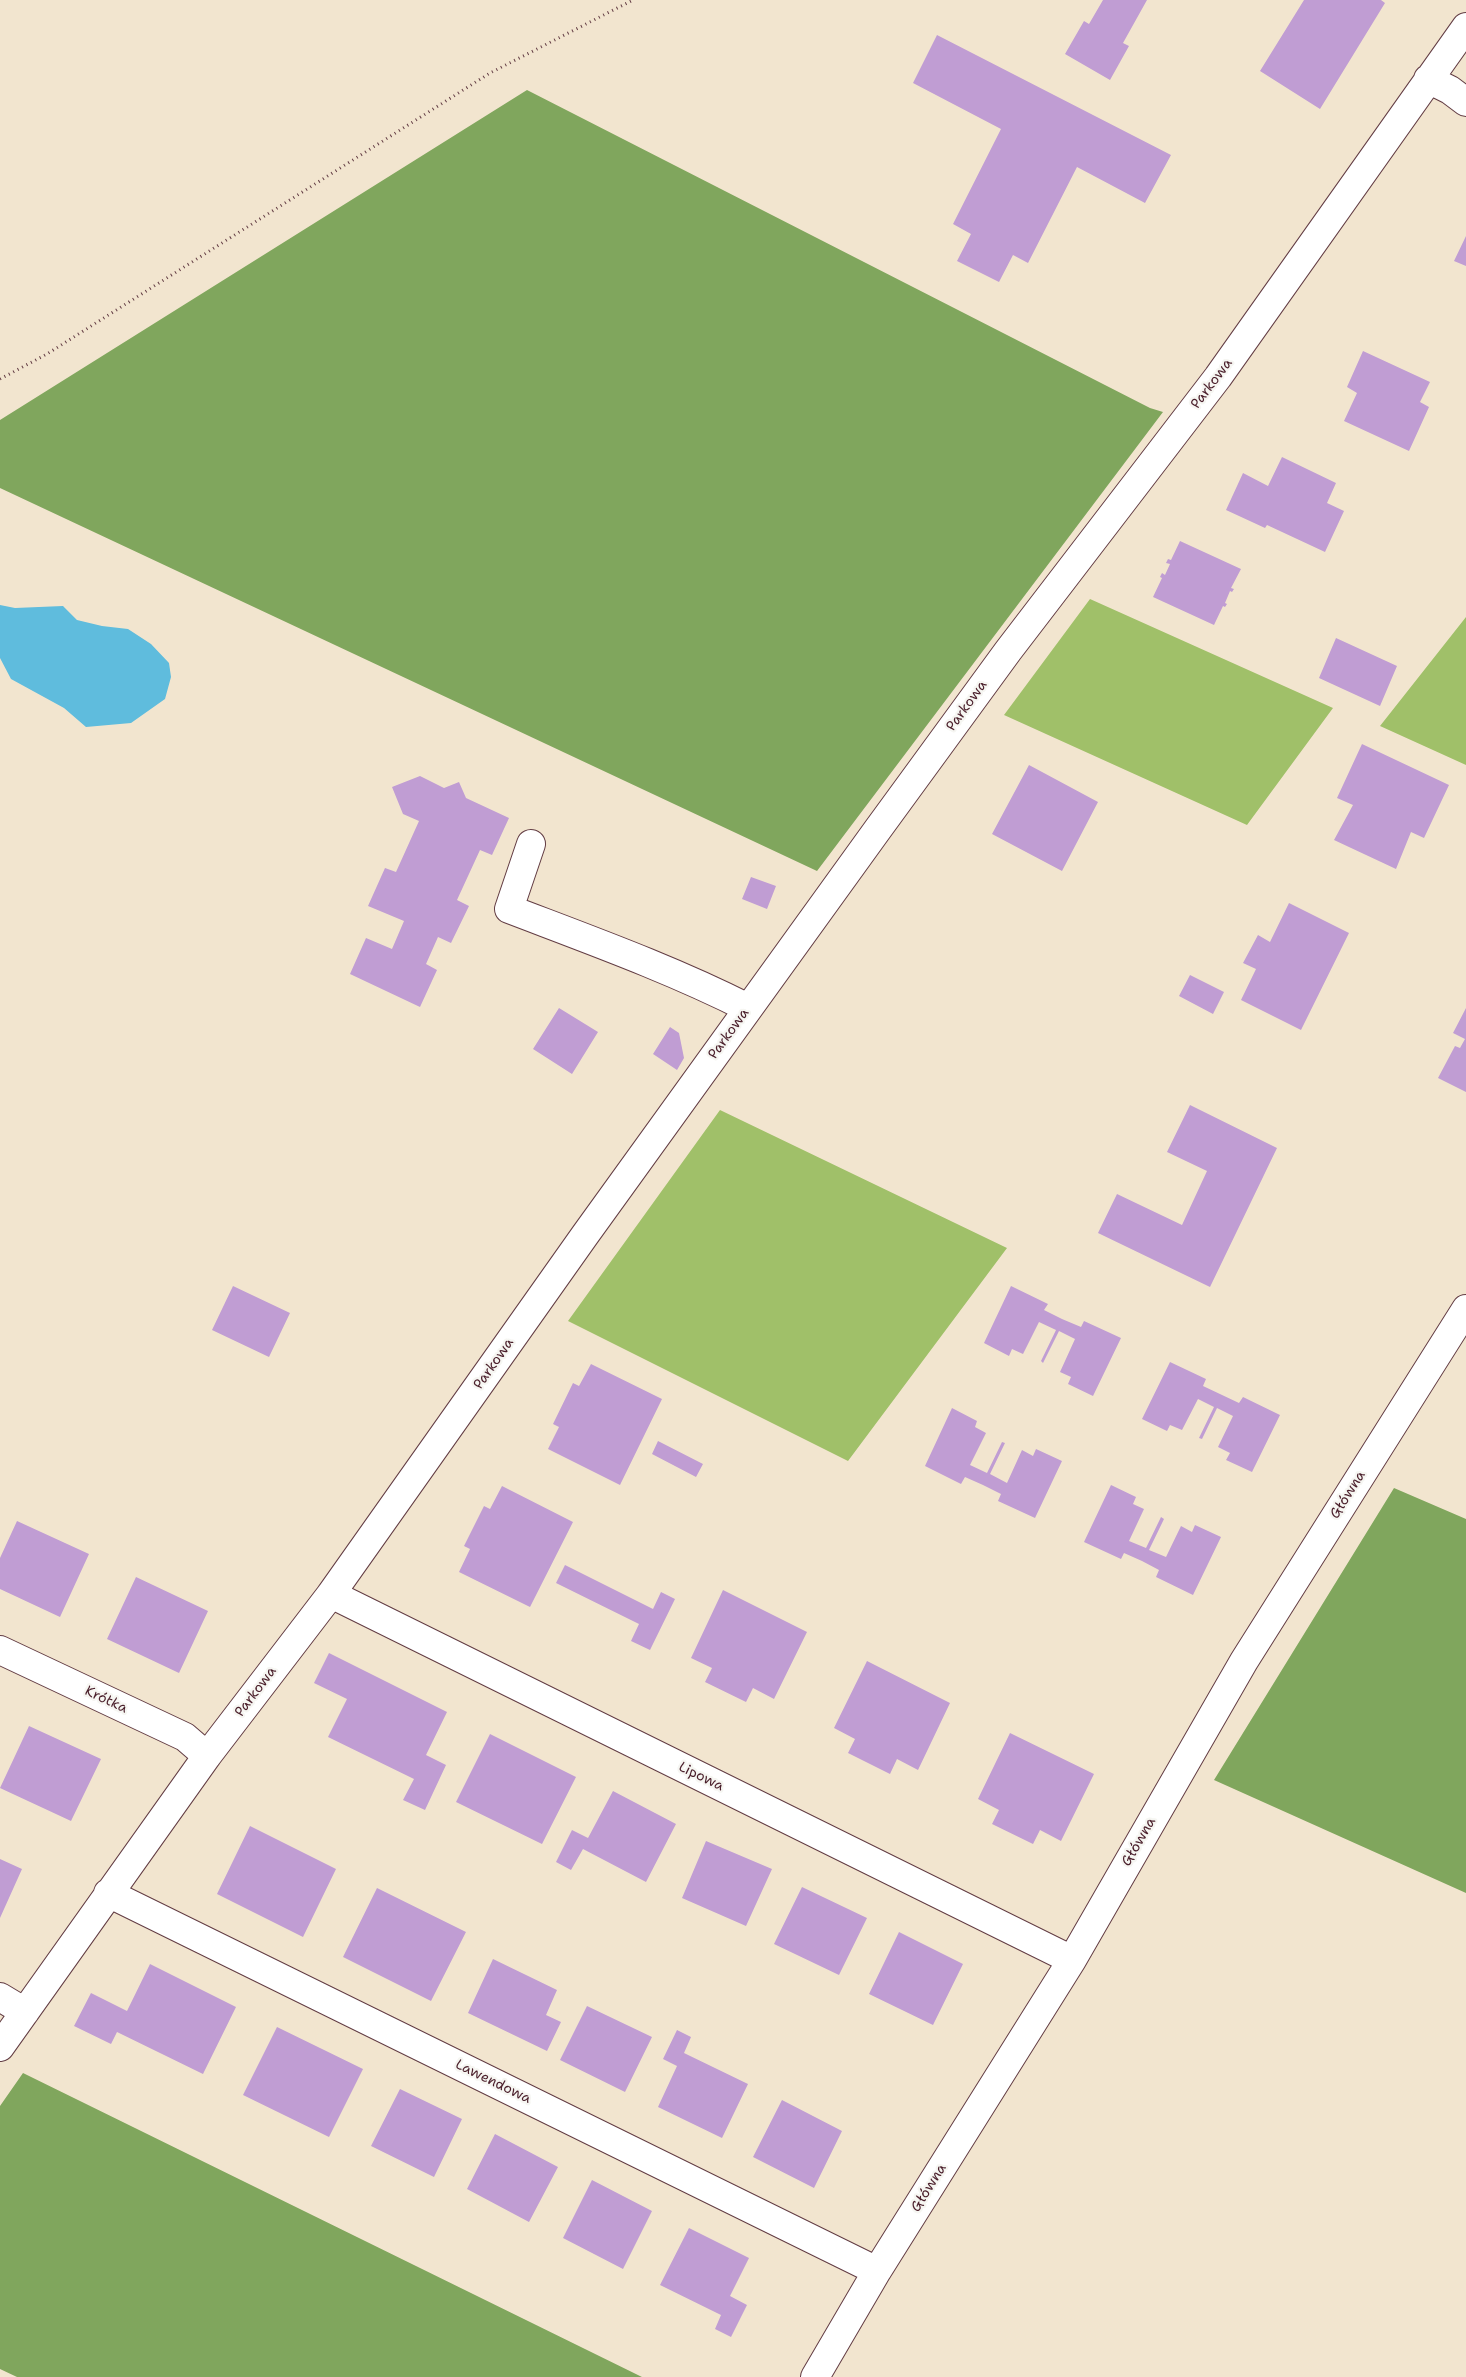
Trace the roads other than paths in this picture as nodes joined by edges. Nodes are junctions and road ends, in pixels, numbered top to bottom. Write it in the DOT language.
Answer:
graph roads {
  1 [pos="1466,27"];
  2 [pos="1428,80"];
  3 [pos="1466,102"];
  4 [pos="531,844"];
  5 [pos="748,1008"];
  6 [pos="1466,1309"];
  7 [pos="331,1594"];
  8 [pos="0,1650"];
  9 [pos="207,1756"];
  10 [pos="108,1893"];
  11 [pos="1072,1960"];
  12 [pos="0,1997"];
  13 [pos="25,2012"];
  14 [pos="0,2046"];
  15 [pos="877,2271"];
  16 [pos="815,2377"];
  1 -- 2 [label="street, Parkowa"];
  2 -- 3 [label="street"];
  2 -- 5 [label="street, Parkowa"];
  4 -- 5 [label="street"];
  5 -- 7 [label="street, Parkowa"];
  6 -- 11 [label="street, Główna"];
  7 -- 9 [label="street, Parkowa"];
  7 -- 11 [label="street, Lipowa"];
  8 -- 9 [label="street, Krótka"];
  9 -- 10 [label="street, Parkowa"];
  10 -- 13 [label="street, Parkowa"];
  10 -- 15 [label="street, Lawendowa"];
  11 -- 15 [label="street, Główna"];
  12 -- 13 [label="street"];
  13 -- 14 [label="street, Parkowa"];
  15 -- 16 [label="street, Główna"];
}
